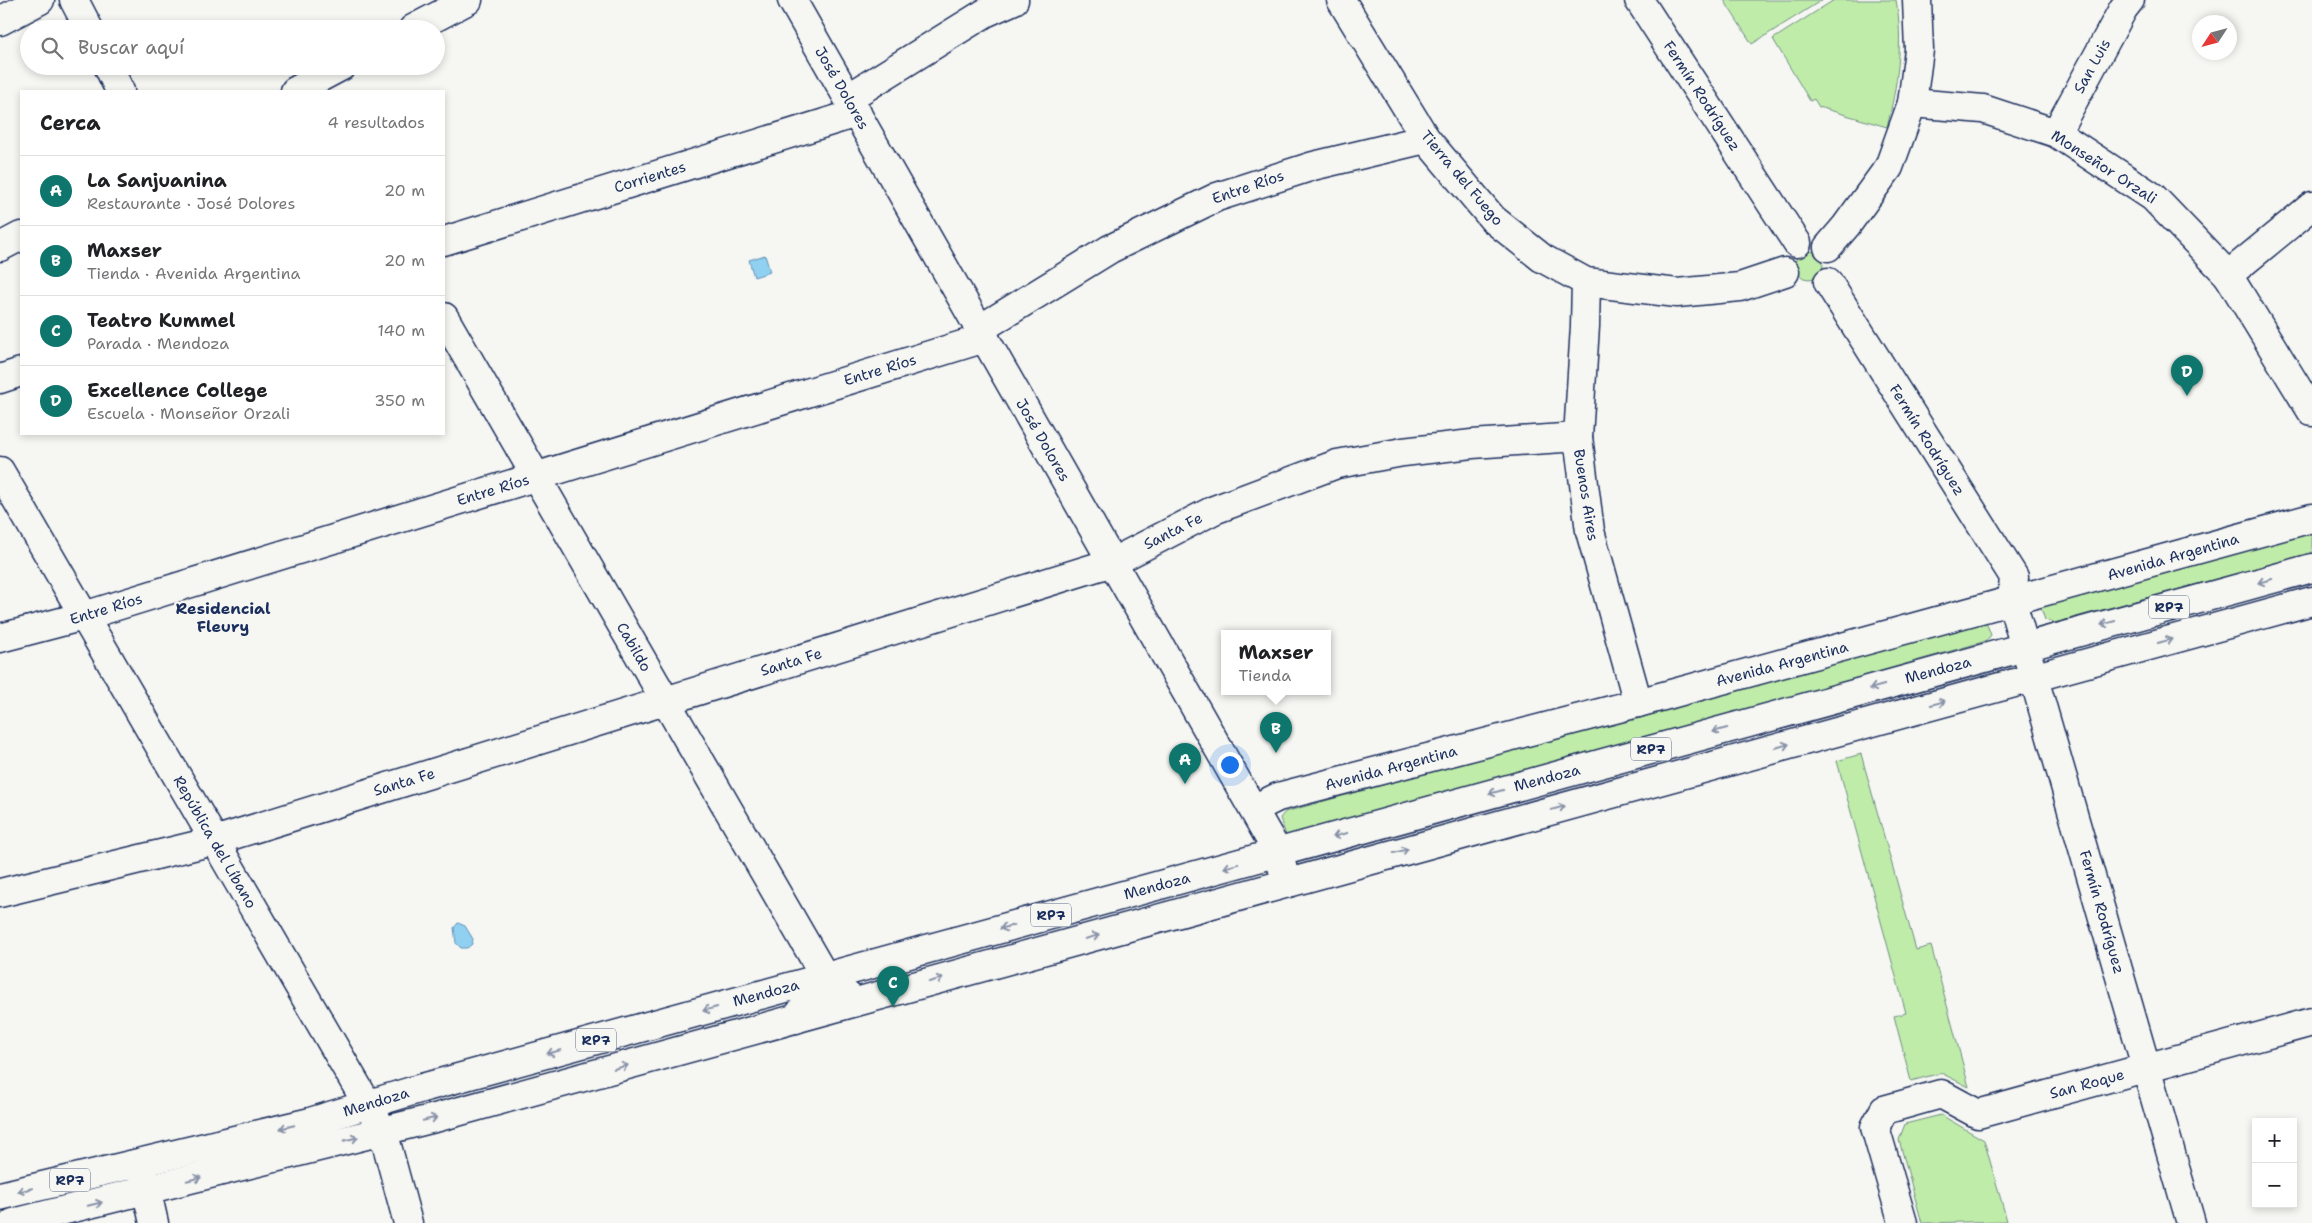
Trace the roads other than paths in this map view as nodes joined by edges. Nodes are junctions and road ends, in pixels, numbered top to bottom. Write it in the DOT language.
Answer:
graph roads {
  1 [pos="40,0"];
  2 [pos="74,0"];
  3 [pos="468,0"];
  4 [pos="792,0"];
  5 [pos="1014,0"];
  6 [pos="1341,0"];
  7 [pos="1639,0"];
  8 [pos="1917,0"];
  9 [pos="2130,0"];
  10 [pos="84,20"];
  11 [pos="430,20"];
  12 [pos="0,21"];
  13 [pos="112,75"];
  14 [pos="328,75"];
  15 [pos="306,89"];
  16 [pos="120,90"];
  17 [pos="1912,103"];
  18 [pos="852,105"];
  19 [pos="2056,133"];
  20 [pos="1426,139"];
  21 [pos="2312,206"];
  22 [pos="20,237"];
  23 [pos="445,241"];
  24 [pos="1797,243"];
  25 [pos="0,247"];
  26 [pos="1828,247"];
  27 [pos="1785,272"];
  28 [pos="2228,275"];
  29 [pos="1586,282"];
  30 [pos="1821,286"];
  31 [pos="445,319"];
  32 [pos="982,334"];
  33 [pos="20,372"];
  34 [pos="0,379"];
  35 [pos="2312,412"];
  36 [pos="1578,437"];
  37 [pos="0,471"];
  38 [pos="536,477"];
  39 [pos="2312,518"];
  40 [pos="1113,562"];
  41 [pos="2312,568"];
  42 [pos="2312,601"];
  43 [pos="2012,602"];
  44 [pos="84,616"];
  45 [pos="0,638"];
  46 [pos="2025,646"];
  47 [pos="2034,676"];
  48 [pos="666,701"];
  49 [pos="1638,703"];
  50 [pos="1253,809"];
  51 [pos="214,840"];
  52 [pos="1278,853"];
  53 [pos="1287,883"];
  54 [pos="0,893"];
  55 [pos="825,977"];
  56 [pos="855,1002"];
  57 [pos="796,1019"];
  58 [pos="2312,1022"];
  59 [pos="2146,1068"];
  60 [pos="367,1104"];
  61 [pos="383,1131"];
  62 [pos="140,1163"];
  63 [pos="147,1191"];
  64 [pos="0,1196"];
  65 [pos="13,1223"];
  66 [pos="154,1223"];
  67 [pos="408,1223"];
  68 [pos="1903,1223"];
  69 [pos="2191,1223"];
  1 -- 12 [label="street"];
  2 -- 10 [label="street"];
  3 -- 11 [label="street"];
  4 -- 18 [label="street, José Dolores"];
  5 -- 18 [label="street, Corrientes"];
  6 -- 20 [label="street, Tierra del Fuego"];
  7 -- 24 [label="street, Fermín Rodríguez"];
  8 -- 17 [label="street"];
  9 -- 19 [label="street, San Luis"];
  13 -- 16 [label="street"];
  14 -- 15 [label="street"];
  17 -- 19 [label="street, Monseñor Orzali"];
  17 -- 26 [label="street"];
  18 -- 23 [label="street, Corrientes"];
  18 -- 32 [label="street, José Dolores"];
  19 -- 28 [label="street, Monseñor Orzali"];
  20 -- 29 [label="street, Tierra del Fuego"];
  20 -- 32 [label="street, Entre Ríos"];
  21 -- 28 [label="street"];
  22 -- 25 [label="street"];
  24 -- 26 [label="street"];
  24 -- 27 [label="street"];
  26 -- 30 [label="street"];
  27 -- 29 [label="street, Tierra del Fuego"];
  27 -- 30 [label="street"];
  28 -- 35 [label="street, Monseñor Orzali"];
  29 -- 36 [label="street, Buenos Aires"];
  30 -- 43 [label="street, Fermín Rodríguez"];
  31 -- 38 [label="street, Cabildo"];
  32 -- 38 [label="street, Entre Ríos"];
  32 -- 40 [label="street, José Dolores"];
  33 -- 34 [label="street"];
  36 -- 40 [label="street, Santa Fe"];
  36 -- 49 [label="street, Buenos Aires"];
  37 -- 44 [label="street, República del Líbano"];
  38 -- 44 [label="street, Entre Ríos"];
  38 -- 48 [label="street, Cabildo"];
  39 -- 43 [label="street, Avenida Argentina"];
  40 -- 48 [label="street, Santa Fe"];
  40 -- 50 [label="street, José Dolores"];
  41 -- 46 [label="street, Mendoza / RP7, one-way"];
  47 -- 42 [label="street, Mendoza / RP7, one-way"];
  43 -- 46 [label="street, Fermín Rodríguez"];
  43 -- 49 [label="street, Avenida Argentina"];
  44 -- 45 [label="street, Entre Ríos"];
  44 -- 51 [label="street, República del Líbano"];
  46 -- 47 [label="street, Fermín Rodríguez"];
  46 -- 52 [label="street, Mendoza / RP7, one-way"];
  53 -- 47 [label="street, Mendoza / RP7, one-way"];
  47 -- 59 [label="street, Fermín Rodríguez"];
  48 -- 51 [label="street, Santa Fe"];
  48 -- 55 [label="street, Cabildo"];
  49 -- 50 [label="street, Avenida Argentina"];
  50 -- 52 [label="street, José Dolores"];
  51 -- 54 [label="street, Santa Fe"];
  51 -- 60 [label="street, República del Líbano"];
  52 -- 53 [label="street, José Dolores"];
  52 -- 55 [label="street, Mendoza / RP7, one-way"];
  56 -- 53 [label="street, Mendoza / RP7, one-way"];
  55 -- 56 [label="street, Cabildo"];
  55 -- 57 [label="street"];
  55 -- 60 [label="street, Mendoza / RP7, one-way"];
  56 -- 57 [label="street, Mendoza / RP7"];
  61 -- 57 [label="street, Mendoza / RP7, one-way"];
  58 -- 59 [label="street, San Roque"];
  59 -- 68 [label="street, San Roque"];
  59 -- 69 [label="street, Fermín Rodríguez"];
  60 -- 61 [label="street, República del Líbano"];
  60 -- 62 [label="street, Mendoza / RP7, one-way"];
  63 -- 61 [label="street, Mendoza / RP7, one-way"];
  61 -- 67 [label="street, República del Líbano"];
  62 -- 63 [label="street"];
  62 -- 64 [label="street, Mendoza / RP7, one-way"];
  65 -- 63 [label="street, Mendoza / RP7, one-way"];
  63 -- 66 [label="street"];
}
